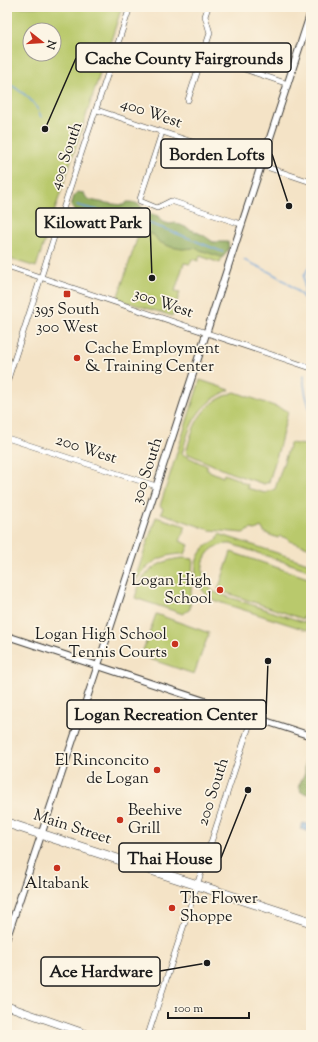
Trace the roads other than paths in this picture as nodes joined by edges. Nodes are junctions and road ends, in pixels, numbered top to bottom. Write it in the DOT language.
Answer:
graph roads {
  1 [pos="130,7"];
  2 [pos="208,7"];
  3 [pos="311,12"];
  4 [pos="224,62"];
  5 [pos="288,84"];
  6 [pos="188,100"];
  7 [pos="97,110"];
  8 [pos="162,132"];
  9 [pos="261,165"];
  10 [pos="311,182"];
  11 [pos="241,224"];
  12 [pos="7,266"];
  13 [pos="41,277"];
  14 [pos="206,332"];
  15 [pos="311,368"];
  16 [pos="7,382"];
  17 [pos="7,438"];
  18 [pos="156,486"];
  19 [pos="7,636"];
  20 [pos="98,666"];
  21 [pos="252,717"];
  22 [pos="311,736"];
  23 [pos="7,823"];
  24 [pos="41,834"];
  25 [pos="197,885"];
  26 [pos="311,922"];
  27 [pos="7,937"];
  28 [pos="7,1006"];
  29 [pos="90,1035"];
  30 [pos="148,1035"];
  1 -- 7 [label="street, 400 South"];
  2 -- 6 [label="street"];
  3 -- 5 [label="street, 300 South"];
  4 -- 5 [label="street"];
  5 -- 9 [label="street, 300 South"];
  7 -- 8 [label="street, 400 West"];
  7 -- 13 [label="street, 400 South"];
  8 -- 9 [label="street, 400 West"];
  8 -- 11 [label="street"];
  9 -- 10 [label="street, 400 West"];
  9 -- 11 [label="street, 300 South"];
  11 -- 14 [label="street, 300 South"];
  12 -- 13 [label="street, 300 West"];
  13 -- 14 [label="street, 300 West"];
  13 -- 16 [label="street, 400 South"];
  14 -- 15 [label="street, 300 West"];
  14 -- 18 [label="street, 300 South"];
  17 -- 18 [label="street, 200 West"];
  18 -- 20 [label="street, 300 South"];
  19 -- 20 [label="street"];
  20 -- 21 [label="street"];
  20 -- 24 [label="street, 300 South"];
  21 -- 22 [label="street"];
  21 -- 25 [label="street, 200 South"];
  23 -- 24 [label="highway, Main Street"];
  24 -- 25 [label="highway, Main Street"];
  24 -- 27 [label="street, 300 South"];
  25 -- 26 [label="highway, Main Street"];
  25 -- 30 [label="street, 200 South"];
  28 -- 29 [label="main road"];
}
